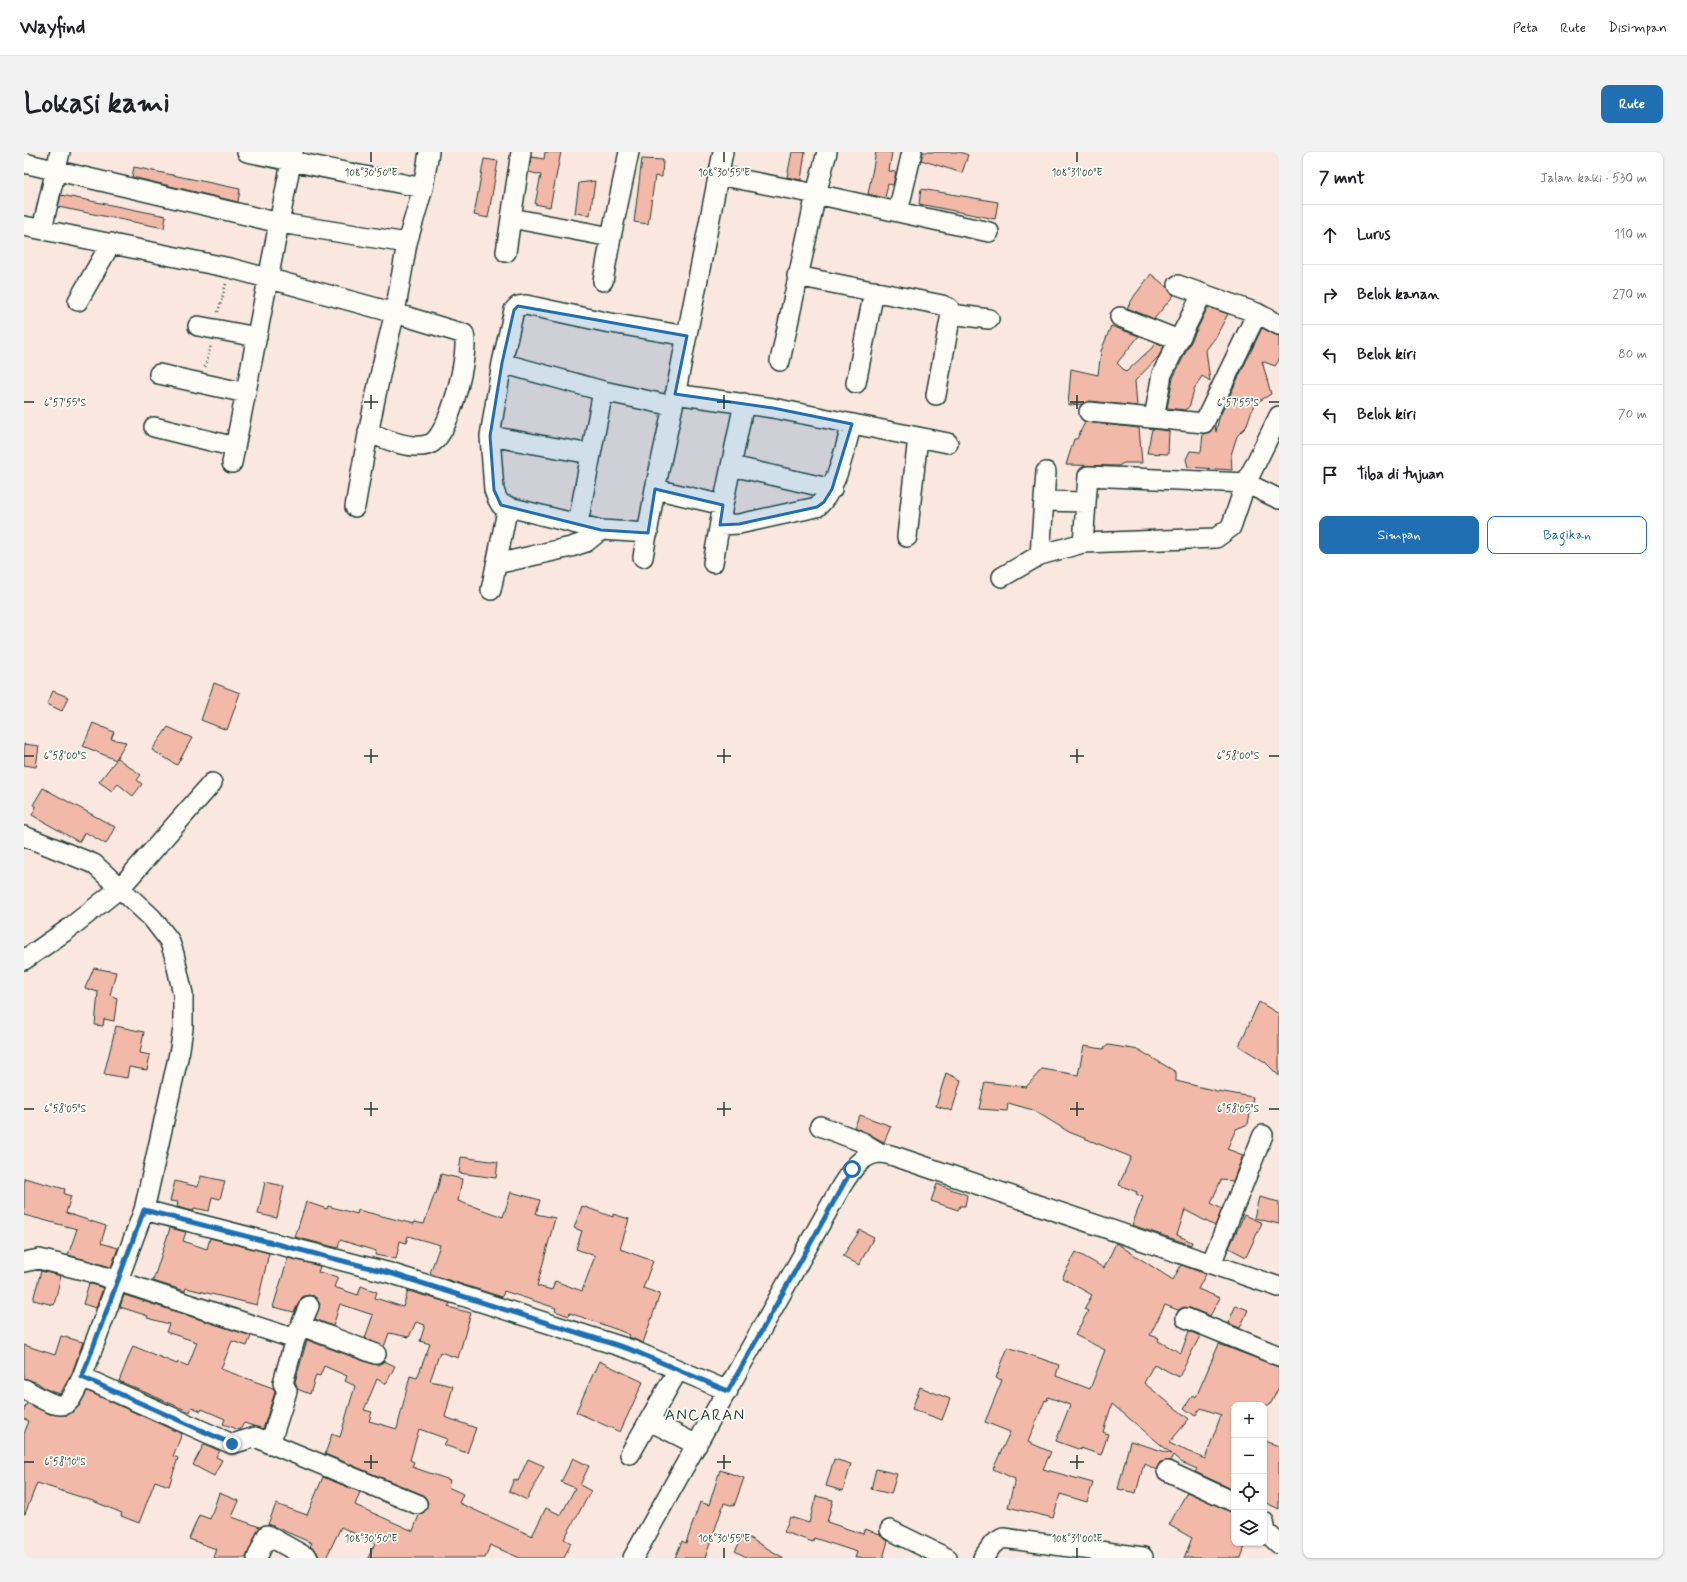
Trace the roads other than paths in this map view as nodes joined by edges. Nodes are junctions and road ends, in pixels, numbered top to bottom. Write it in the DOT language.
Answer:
graph roads {
  1 [pos="60,152"];
  2 [pos="247,152"];
  3 [pos="430,152"];
  4 [pos="521,152"];
  5 [pos="628,152"];
  6 [pos="723,152"];
  7 [pos="827,152"];
  8 [pos="912,152"];
  9 [pos="292,156"];
  10 [pos="24,163"];
  11 [pos="54,170"];
  12 [pos="718,175"];
  13 [pos="423,188"];
  14 [pos="816,194"];
  15 [pos="898,212"];
  16 [pos="511,218"];
  17 [pos="280,223"];
  18 [pos="33,227"];
  19 [pos="989,232"];
  20 [pos="612,237"];
  21 [pos="111,243"];
  22 [pos="407,243"];
  23 [pos="506,252"];
  24 [pos="797,276"];
  25 [pos="268,278"];
  26 [pos="603,281"];
  27 [pos="1178,285"];
  28 [pos="874,292"];
  29 [pos="1202,294"];
  30 [pos="78,301"];
  31 [pos="395,313"];
  32 [pos="1257,313"];
  33 [pos="951,314"];
  34 [pos="1120,317"];
  35 [pos="989,319"];
  36 [pos="1279,325"];
  37 [pos="198,326"];
  38 [pos="687,336"];
  39 [pos="257,337"];
  40 [pos="1179,340"];
  41 [pos="780,361"];
  42 [pos="502,363"];
  43 [pos="159,374"];
  44 [pos="856,382"];
  45 [pos="603,391"];
  46 [pos="246,393"];
  47 [pos="936,395"];
  48 [pos="674,400"];
  49 [pos="744,403"];
  50 [pos="1089,412"];
  51 [pos="1154,418"];
  52 [pos="852,424"];
  53 [pos="154,427"];
  54 [pos="1277,427"];
  55 [pos="368,432"];
  56 [pos="490,436"];
  57 [pos="918,437"];
  58 [pos="948,443"];
  59 [pos="591,454"];
  60 [pos="732,466"];
  61 [pos="1046,472"];
  62 [pos="1246,483"];
  63 [pos="655,489"];
  64 [pos="832,489"];
  65 [pos="1279,499"];
  66 [pos="1044,501"];
  67 [pos="1086,502"];
  68 [pos="722,505"];
  69 [pos="508,506"];
  70 [pos="354,507"];
  71 [pos="578,523"];
  72 [pos="720,525"];
  73 [pos="601,530"];
  74 [pos="648,533"];
  75 [pos="907,537"];
  76 [pos="1083,543"];
  77 [pos="1040,556"];
  78 [pos="644,557"];
  79 [pos="713,563"];
  80 [pos="496,564"];
  81 [pos="1002,577"];
  82 [pos="491,590"];
  83 [pos="212,783"];
  84 [pos="24,836"];
  85 [pos="117,885"];
  86 [pos="24,960"];
  87 [pos="820,1126"];
  88 [pos="1262,1135"];
  89 [pos="880,1153"];
  90 [pos="144,1210"];
  91 [pos="24,1262"];
  92 [pos="1211,1264"];
  93 [pos="117,1282"];
  94 [pos="1279,1287"];
  95 [pos="309,1306"];
  96 [pos="1186,1318"];
  97 [pos="299,1332"];
  98 [pos="376,1354"];
  99 [pos="1279,1356"];
  100 [pos="678,1370"];
  101 [pos="82,1377"];
  102 [pos="24,1389"];
  103 [pos="728,1391"];
  104 [pos="650,1421"];
  105 [pos="270,1444"];
  106 [pos="697,1445"];
  107 [pos="630,1454"];
  108 [pos="1167,1471"];
  109 [pos="1231,1501"];
  110 [pos="417,1504"];
  111 [pos="890,1530"];
  112 [pos="1267,1533"];
  113 [pos="1279,1544"];
  114 [pos="1143,1557"];
  115 [pos="257,1558"];
  116 [pos="308,1558"];
  117 [pos="633,1558"];
  118 [pos="947,1558"];
  119 [pos="983,1558"];
  1 -- 11 [label="street"];
  2 -- 9 [label="street"];
  3 -- 13 [label="street"];
  4 -- 16 [label="street"];
  5 -- 20 [label="street"];
  6 -- 12 [label="street"];
  7 -- 14 [label="street"];
  8 -- 15 [label="street"];
  9 -- 13 [label="street"];
  9 -- 17 [label="street"];
  10 -- 11 [label="street"];
  11 -- 17 [label="street"];
  11 -- 18 [label="street"];
  12 -- 14 [label="street"];
  12 -- 38 [label="street"];
  13 -- 22 [label="street"];
  14 -- 15 [label="street"];
  14 -- 24 [label="street"];
  15 -- 19 [label="street"];
  16 -- 20 [label="street"];
  16 -- 23 [label="street"];
  17 -- 22 [label="street"];
  17 -- 25 [label="street"];
  18 -- 21 [label="street"];
  20 -- 26 [label="street"];
  21 -- 25 [label="street"];
  21 -- 30 [label="street"];
  22 -- 31 [label="street"];
  24 -- 28 [label="street"];
  24 -- 41 [label="street"];
  25 -- 31 [label="street"];
  25 -- 39 [label="street"];
  27 -- 29 [label="street"];
  28 -- 33 [label="street"];
  28 -- 44 [label="street"];
  29 -- 32 [label="street"];
  29 -- 40 [label="street"];
  31 -- 55 [label="street"];
  31 -- 55 [label="street"];
  32 -- 36 [label="street"];
  32 -- 51 [label="street"];
  33 -- 35 [label="street"];
  33 -- 47 [label="street"];
  34 -- 40 [label="street"];
  37 -- 39 [label="street"];
  38 -- 42 [label="street"];
  38 -- 48 [label="street"];
  39 -- 46 [label="street"];
  40 -- 51 [label="street"];
  42 -- 45 [label="street"];
  42 -- 56 [label="street"];
  43 -- 46 [label="street"];
  45 -- 48 [label="street"];
  45 -- 59 [label="street"];
  46 -- 53 [label="street"];
  48 -- 49 [label="street"];
  48 -- 63 [label="street"];
  49 -- 52 [label="street"];
  49 -- 60 [label="street"];
  50 -- 51 [label="street"];
  52 -- 57 [label="street"];
  52 -- 64 [label="street"];
  54 -- 62 [label="street"];
  55 -- 70 [label="street"];
  56 -- 59 [label="street"];
  56 -- 69 [label="street"];
  57 -- 58 [label="street"];
  57 -- 75 [label="street"];
  59 -- 71 [label="street"];
  60 -- 64 [label="street"];
  60 -- 68 [label="street"];
  61 -- 66 [label="street"];
  62 -- 65 [label="street"];
  62 -- 67 [label="street"];
  62 -- 76 [label="street"];
  63 -- 68 [label="street"];
  63 -- 74 [label="street"];
  64 -- 72 [label="street"];
  66 -- 67 [label="street"];
  66 -- 77 [label="street"];
  67 -- 76 [label="street"];
  68 -- 72 [label="street"];
  69 -- 71 [label="street"];
  69 -- 80 [label="street"];
  71 -- 73 [label="street"];
  72 -- 79 [label="street"];
  73 -- 74 [label="street"];
  73 -- 80 [label="street"];
  74 -- 78 [label="street"];
  76 -- 77 [label="street"];
  77 -- 81 [label="street"];
  80 -- 82 [label="street"];
  83 -- 85 [label="street"];
  84 -- 85 [label="street"];
  85 -- 86 [label="street"];
  85 -- 90 [label="street"];
  87 -- 89 [label="street"];
  88 -- 92 [label="street"];
  89 -- 92 [label="street"];
  89 -- 103 [label="street"];
  90 -- 93 [label="street"];
  90 -- 100 [label="street"];
  91 -- 93 [label="street"];
  92 -- 94 [label="street"];
  93 -- 97 [label="street"];
  93 -- 101 [label="street"];
  95 -- 97 [label="street"];
  96 -- 99 [label="street"];
  97 -- 98 [label="street"];
  97 -- 105 [label="street"];
  100 -- 103 [label="street"];
  100 -- 104 [label="street"];
  101 -- 102 [label="street"];
  101 -- 105 [label="street"];
  103 -- 106 [label="street"];
  104 -- 106 [label="street"];
  104 -- 107 [label="street"];
  105 -- 110 [label="street"];
  106 -- 117 [label="street"];
  108 -- 109 [label="street"];
  111 -- 118 [label="street"];
  112 -- 113 [label="street"];
  114 -- 119 [label="street"];
  115 -- 116 [label="street"];
}
